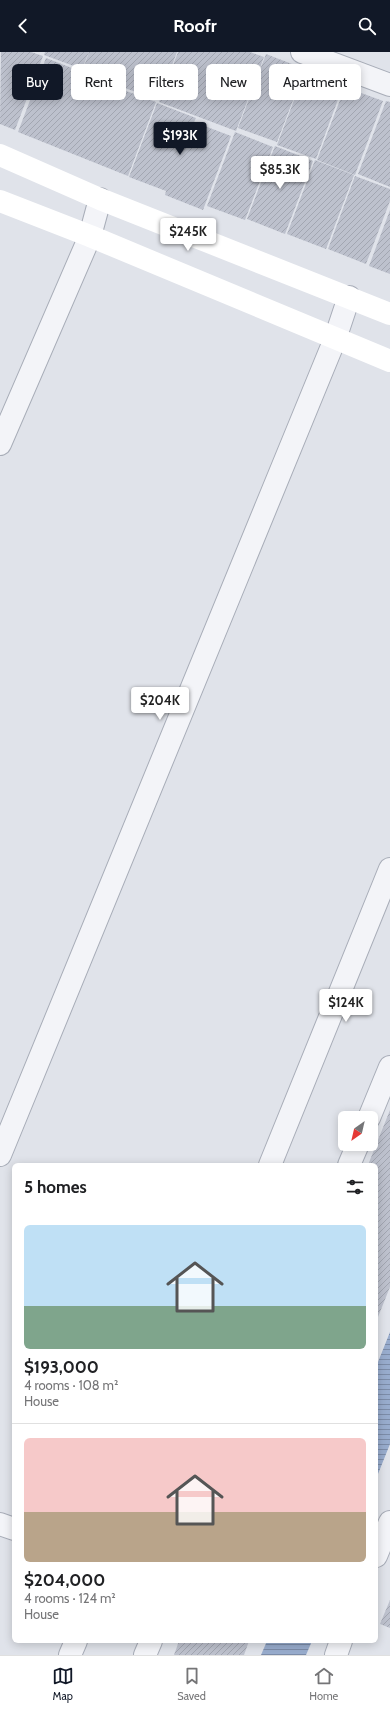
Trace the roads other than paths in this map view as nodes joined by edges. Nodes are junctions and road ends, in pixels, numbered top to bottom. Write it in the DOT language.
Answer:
graph roads {
  1 [pos="302,52"];
  2 [pos="390,85"];
  3 [pos="0,155"];
  4 [pos="100,199"];
  5 [pos="0,202"];
  6 [pos="90,236"];
  7 [pos="348,297"];
  8 [pos="390,314"];
  9 [pos="335,339"];
  10 [pos="390,361"];
  11 [pos="0,444"];
  12 [pos="390,869"];
  13 [pos="390,1067"];
  14 [pos="372,1111"];
  15 [pos="355,1151"];
  16 [pos="0,1155"];
  17 [pos="271,1163"];
  18 [pos="350,1163"];
  19 [pos="390,1522"];
  20 [pos="0,1524"];
  21 [pos="12,1528"];
  22 [pos="378,1551"];
  23 [pos="75,1643"];
  24 [pos="150,1643"];
  25 [pos="340,1643"];
  26 [pos="70,1655"];
  27 [pos="145,1655"];
  28 [pos="336,1655"];
  1 -- 2 [label="street"];
  3 -- 4 [label="street"];
  4 -- 6 [label="street"];
  4 -- 7 [label="street"];
  5 -- 6 [label="street"];
  6 -- 9 [label="street"];
  6 -- 11 [label="street"];
  7 -- 8 [label="street"];
  7 -- 9 [label="street"];
  9 -- 10 [label="street"];
  9 -- 16 [label="street"];
  12 -- 17 [label="street"];
  13 -- 14 [label="street"];
  15 -- 18 [label="street"];
  19 -- 22 [label="street"];
  20 -- 21 [label="street"];
  23 -- 26 [label="street"];
  24 -- 27 [label="street"];
  25 -- 28 [label="street"];
}
